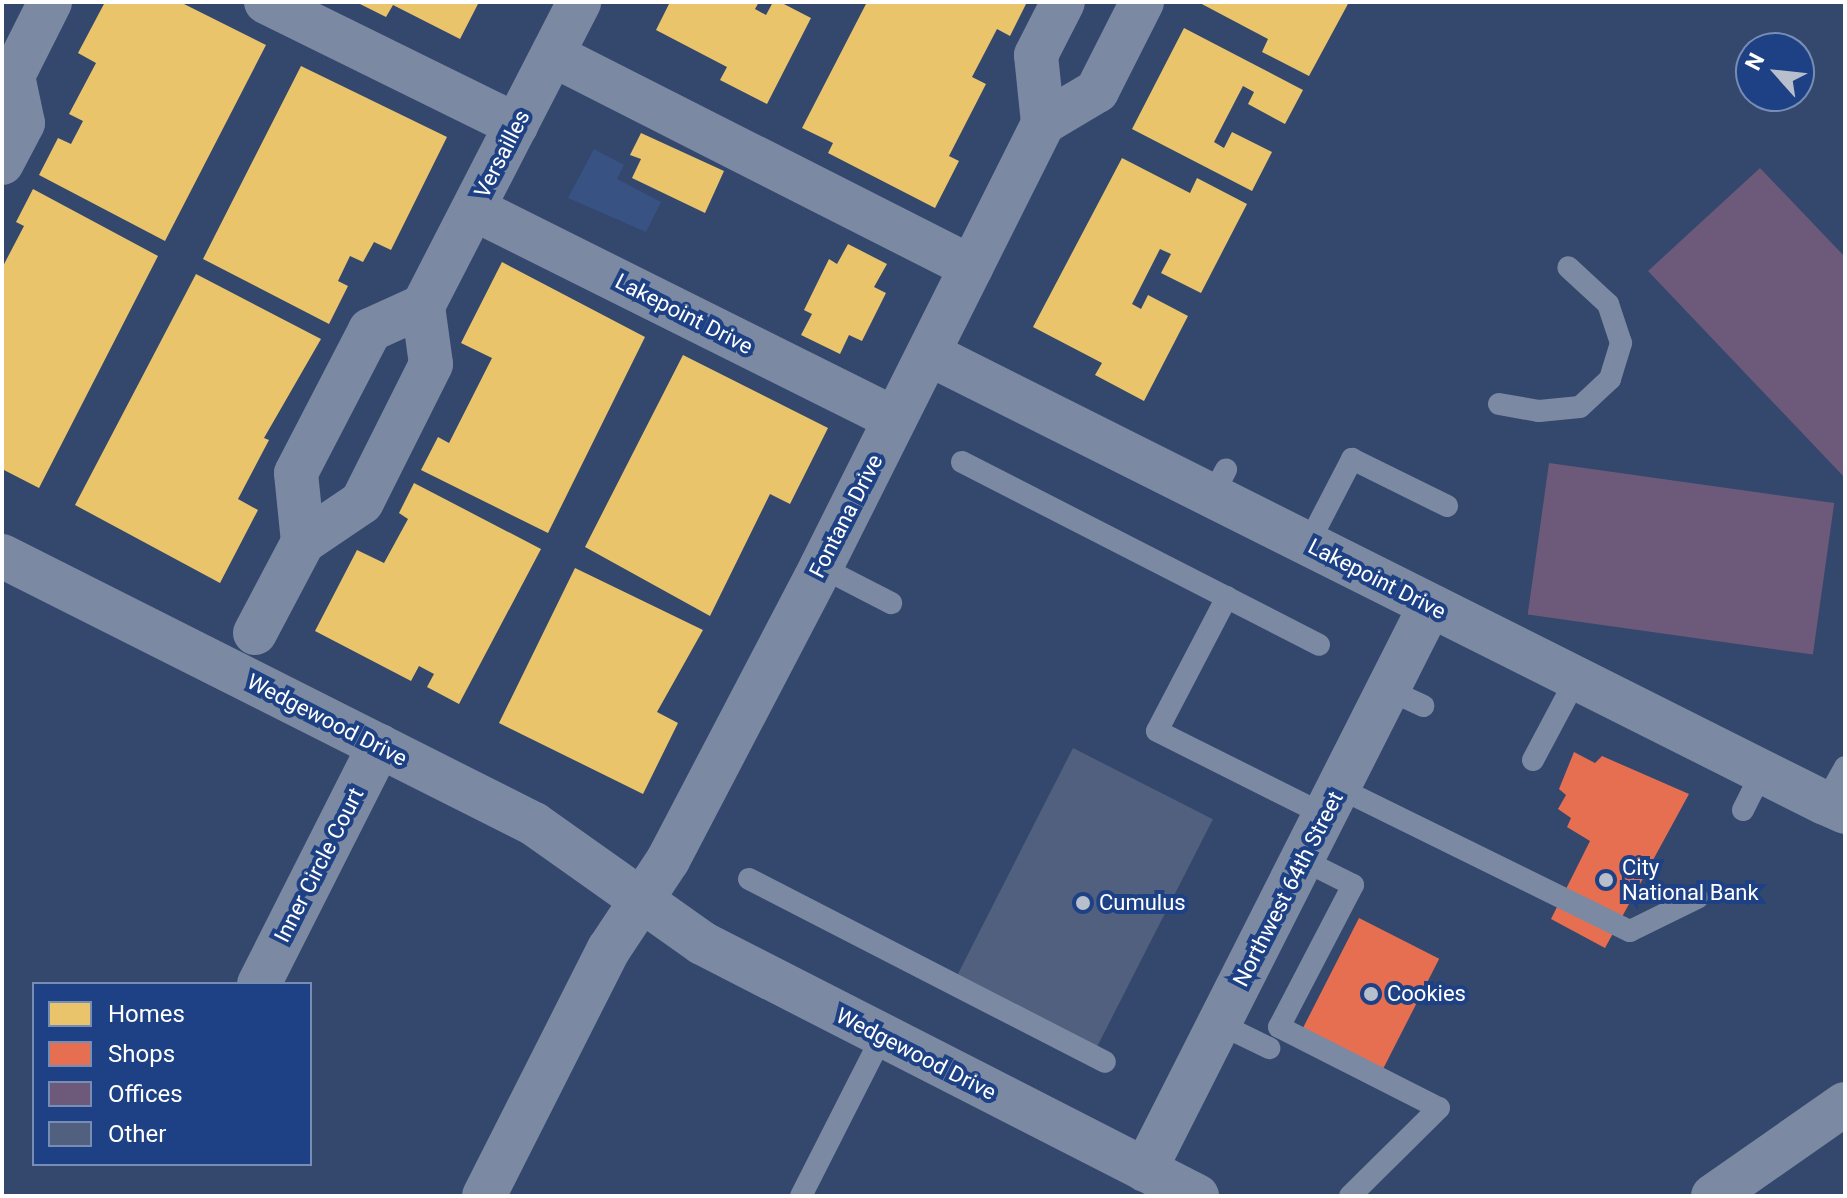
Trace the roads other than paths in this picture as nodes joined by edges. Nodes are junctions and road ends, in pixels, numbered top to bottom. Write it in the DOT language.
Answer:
graph roads {
  1 [pos="50,2"];
  2 [pos="266,2"];
  3 [pos="579,2"];
  4 [pos="1063,2"];
  5 [pos="1142,2"];
  6 [pos="553,55"];
  7 [pos="7,79"];
  8 [pos="1043,123"];
  9 [pos="516,125"];
  10 [pos="2,163"];
  11 [pos="474,209"];
  12 [pos="971,267"];
  13 [pos="1568,267"];
  14 [pos="423,306"];
  15 [pos="929,354"];
  16 [pos="1499,404"];
  17 [pos="895,419"];
  18 [pos="962,462"];
  19 [pos="1447,506"];
  20 [pos="303,542"];
  21 [pos="1308,544"];
  22 [pos="2,556"];
  23 [pos="821,567"];
  24 [pos="1227,597"];
  25 [pos="891,603"];
  26 [pos="1430,606"];
  27 [pos="255,633"];
  28 [pos="1319,645"];
  29 [pos="1576,679"];
  30 [pos="379,746"];
  31 [pos="1533,760"];
  32 [pos="1838,794"];
  33 [pos="1332,801"];
  34 [pos="1303,860"];
  35 [pos="749,879"];
  36 [pos="1697,898"];
  37 [pos="640,904"];
  38 [pos="260,982"];
  39 [pos="1220,1024"];
  40 [pos="882,1036"];
  41 [pos="1269,1048"];
  42 [pos="1105,1062"];
  43 [pos="1845,1104"];
  44 [pos="1145,1170"];
  45 [pos="484,1196"];
  46 [pos="801,1196"];
  47 [pos="1197,1196"];
  48 [pos="1350,1196"];
  49 [pos="1713,1196"];
  1 -- 7 [label="street"];
  2 -- 9 [label="street"];
  3 -- 6 [label="street, Versailles"];
  4 -- 8 [label="street"];
  5 -- 8 [label="street"];
  6 -- 9 [label="street, Versailles"];
  6 -- 12 [label="street"];
  7 -- 10 [label="street"];
  8 -- 12 [label="street, Fontana Drive"];
  9 -- 11 [label="street, Versailles"];
  11 -- 14 [label="street, Versailles"];
  11 -- 17 [label="street, Lakepoint Drive"];
  12 -- 15 [label="street, Fontana Drive"];
  13 -- 16 [label="lane"];
  14 -- 20 [label="street"];
  14 -- 20 [label="street"];
  15 -- 17 [label="street, Fontana Drive"];
  15 -- 21 [label="street, Lakepoint Drive"];
  17 -- 23 [label="street, Fontana Drive"];
  18 -- 24 [label="lane"];
  19 -- 21 [label="lane"];
  20 -- 27 [label="street"];
  21 -- 26 [label="street, Lakepoint Drive"];
  22 -- 30 [label="street, Wedgewood Drive"];
  23 -- 25 [label="lane"];
  23 -- 37 [label="street, Fontana Drive"];
  24 -- 28 [label="lane"];
  24 -- 33 [label="lane"];
  26 -- 29 [label="street, Lakepoint Drive"];
  26 -- 33 [label="street, Northwest 64th Street"];
  29 -- 31 [label="lane"];
  29 -- 32 [label="street, Lakepoint Drive"];
  30 -- 37 [label="street, Wedgewood Drive"];
  30 -- 38 [label="street, Inner Circle Court"];
  33 -- 34 [label="street, Northwest 64th Street"];
  33 -- 36 [label="lane"];
  34 -- 39 [label="street, Northwest 64th Street"];
  34 -- 48 [label="lane"];
  35 -- 42 [label="lane"];
  37 -- 40 [label="street, Wedgewood Drive"];
  37 -- 45 [label="street"];
  39 -- 41 [label="lane"];
  39 -- 44 [label="street, Northwest 64th Street"];
  40 -- 44 [label="street, Wedgewood Drive"];
  40 -- 46 [label="lane"];
  43 -- 49 [label="highway"];
  44 -- 47 [label="street, Wedgewood Drive"];
}
